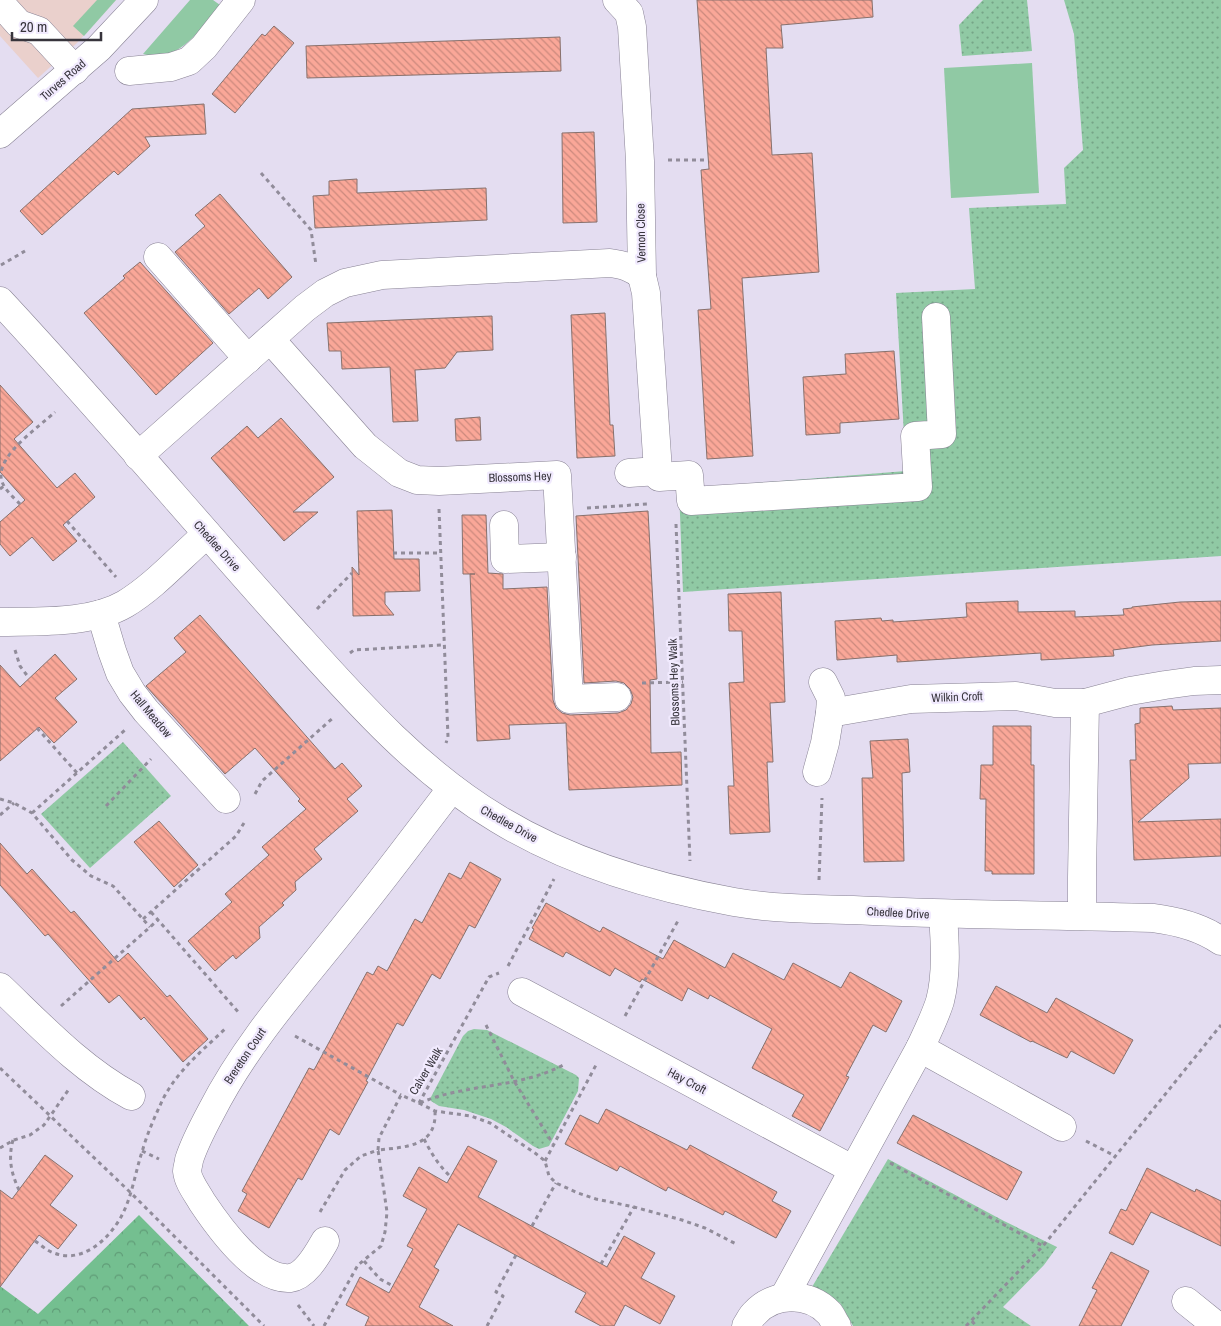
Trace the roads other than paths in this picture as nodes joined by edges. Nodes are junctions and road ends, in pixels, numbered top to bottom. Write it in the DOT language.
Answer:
graph roads {
  1 [pos="144,0"];
  2 [pos="241,0"];
  3 [pos="617,0"];
  4 [pos="0,4"];
  5 [pos="75,70"];
  6 [pos="129,71"];
  7 [pos="0,134"];
  8 [pos="158,257"];
  9 [pos="642,276"];
  10 [pos="0,301"];
  11 [pos="936,317"];
  12 [pos="270,339"];
  13 [pos="248,359"];
  14 [pos="138,456"];
  15 [pos="629,473"];
  16 [pos="657,485"];
  17 [pos="504,525"];
  18 [pos="206,534"];
  19 [pos="562,558"];
  20 [pos="101,614"];
  21 [pos="0,622"];
  22 [pos="1221,680"];
  23 [pos="823,682"];
  24 [pos="617,697"];
  25 [pos="1085,703"];
  26 [pos="830,713"];
  27 [pos="817,772"];
  28 [pos="452,788"];
  29 [pos="226,798"];
  30 [pos="943,914"];
  31 [pos="1082,916"];
  32 [pos="1221,941"];
  33 [pos="0,987"];
  34 [pos="522,992"];
  35 [pos="920,1048"];
  36 [pos="131,1096"];
  37 [pos="1062,1127"];
  38 [pos="852,1169"];
  39 [pos="326,1241"];
  40 [pos="784,1297"];
  41 [pos="1186,1300"];
  42 [pos="746,1326"];
  43 [pos="837,1326"];
  44 [pos="1217,1326"];
  1 -- 5 [label="street, Turves Road"];
  2 -- 6 [label="street"];
  3 -- 9 [label="street, Vernon Close"];
  4 -- 5 [label="street"];
  5 -- 7 [label="street, Turves Road"];
  8 -- 13 [label="street"];
  9 -- 12 [label="street"];
  9 -- 16 [label="street, Vernon Close"];
  10 -- 14 [label="street, Chedlee Drive"];
  11 -- 16 [label="street"];
  12 -- 13 [label="street"];
  12 -- 19 [label="street, Blossoms Hey"];
  13 -- 14 [label="street"];
  14 -- 18 [label="street, Chedlee Drive"];
  15 -- 16 [label="street"];
  17 -- 19 [label="street"];
  18 -- 20 [label="street"];
  18 -- 28 [label="street, Chedlee Drive"];
  19 -- 24 [label="street, Blossoms Hey"];
  20 -- 21 [label="street"];
  20 -- 29 [label="street, Hall Meadow"];
  22 -- 25 [label="street, Wilkin Croft"];
  23 -- 26 [label="street"];
  25 -- 26 [label="street, Wilkin Croft"];
  25 -- 31 [label="street"];
  26 -- 27 [label="street"];
  28 -- 30 [label="street, Chedlee Drive"];
  28 -- 39 [label="street, Brereton Court"];
  30 -- 31 [label="street, Chedlee Drive"];
  30 -- 35 [label="street"];
  31 -- 32 [label="street, Chedlee Drive"];
  33 -- 36 [label="street"];
  34 -- 38 [label="street, Hay Croft"];
  35 -- 37 [label="street"];
  35 -- 38 [label="street"];
  38 -- 40 [label="street"];
  40 -- 42 [label="street"];
  40 -- 43 [label="street"];
  41 -- 44 [label="street"];
}
